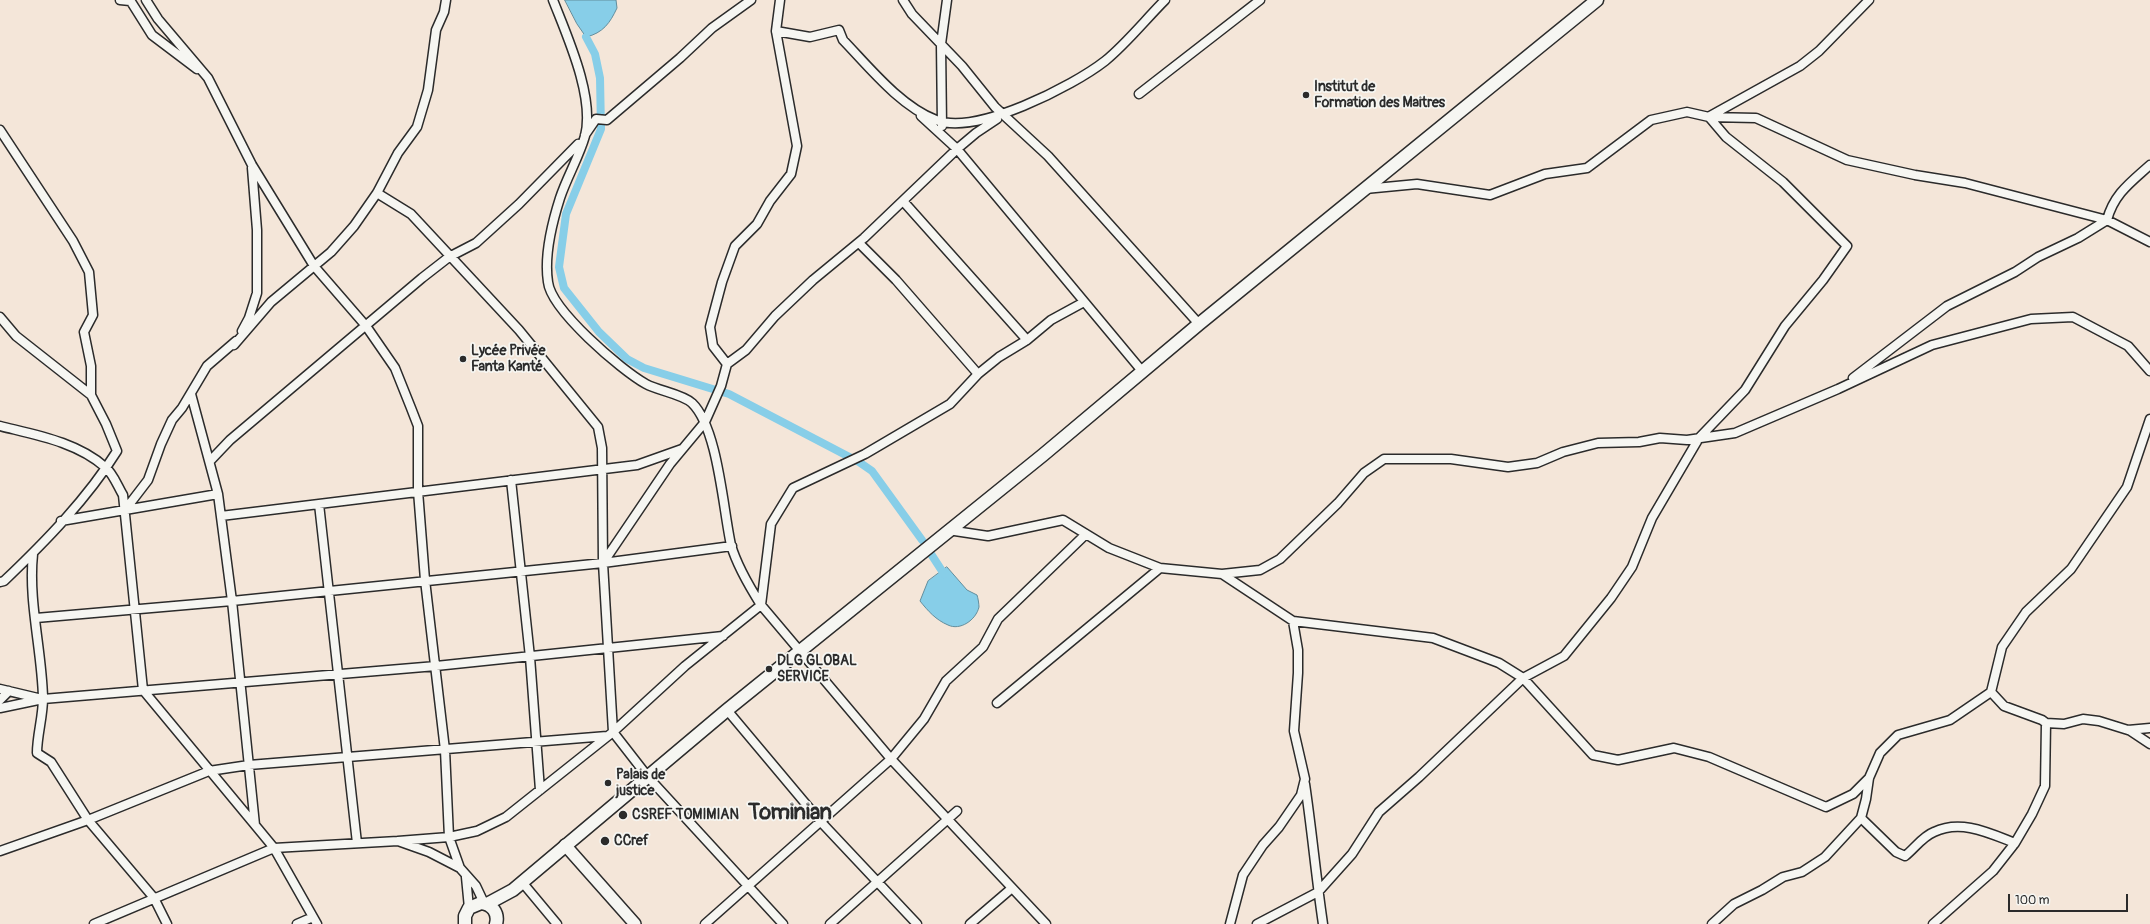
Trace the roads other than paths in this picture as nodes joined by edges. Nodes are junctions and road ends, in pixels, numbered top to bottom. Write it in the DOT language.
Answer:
graph roads {
  1 [pos="120,0"];
  2 [pos="130,0"];
  3 [pos="146,0"];
  4 [pos="446,0"];
  5 [pos="552,0"];
  6 [pos="751,0"];
  7 [pos="780,0"];
  8 [pos="903,0"];
  9 [pos="947,0"];
  10 [pos="1165,0"];
  11 [pos="1260,0"];
  12 [pos="1598,0"];
  13 [pos="1869,0"];
  14 [pos="776,32"];
  15 [pos="941,44"];
  16 [pos="208,78"];
  17 [pos="1139,94"];
  18 [pos="912,108"];
  19 [pos="1003,115"];
  20 [pos="1709,117"];
  21 [pos="941,121"];
  22 [pos="0,130"];
  23 [pos="585,135"];
  24 [pos="944,136"];
  25 [pos="957,149"];
  26 [pos="252,165"];
  27 [pos="2150,165"];
  28 [pos="1364,189"];
  29 [pos="377,193"];
  30 [pos="903,201"];
  31 [pos="2107,220"];
  32 [pos="2150,242"];
  33 [pos="859,243"];
  34 [pos="449,257"];
  35 [pos="314,266"];
  36 [pos="1084,302"];
  37 [pos="0,317"];
  38 [pos="1199,324"];
  39 [pos="366,326"];
  40 [pos="1027,340"];
  41 [pos="234,345"];
  42 [pos="727,364"];
  43 [pos="1142,371"];
  44 [pos="2150,371"];
  45 [pos="978,374"];
  46 [pos="1838,390"];
  47 [pos="192,394"];
  48 [pos="90,395"];
  49 [pos="2150,419"];
  50 [pos="705,422"];
  51 [pos="0,426"];
  52 [pos="1699,438"];
  53 [pos="683,448"];
  54 [pos="210,461"];
  55 [pos="106,468"];
  56 [pos="602,469"];
  57 [pos="511,480"];
  58 [pos="418,491"];
  59 [pos="218,494"];
  60 [pos="319,504"];
  61 [pos="126,510"];
  62 [pos="221,516"];
  63 [pos="62,521"];
  64 [pos="948,530"];
  65 [pos="1086,534"];
  66 [pos="732,546"];
  67 [pos="33,554"];
  68 [pos="603,563"];
  69 [pos="1160,568"];
  70 [pos="520,570"];
  71 [pos="1222,574"];
  72 [pos="425,580"];
  73 [pos="0,582"];
  74 [pos="329,590"];
  75 [pos="232,601"];
  76 [pos="761,605"];
  77 [pos="135,608"];
  78 [pos="36,618"];
  79 [pos="1293,621"];
  80 [pos="724,636"];
  81 [pos="609,647"];
  82 [pos="800,651"];
  83 [pos="530,656"];
  84 [pos="436,666"];
  85 [pos="338,674"];
  86 [pos="1523,678"];
  87 [pos="241,682"];
  88 [pos="0,689"];
  89 [pos="143,690"];
  90 [pos="9,691"];
  91 [pos="1991,692"];
  92 [pos="43,699"];
  93 [pos="0,700"];
  94 [pos="997,704"];
  95 [pos="0,708"];
  96 [pos="727,710"];
  97 [pos="2046,723"];
  98 [pos="2150,728"];
  99 [pos="2128,730"];
  100 [pos="610,734"];
  101 [pos="537,741"];
  102 [pos="2150,744"];
  103 [pos="445,750"];
  104 [pos="347,757"];
  105 [pos="891,759"];
  106 [pos="249,765"];
  107 [pos="209,771"];
  108 [pos="648,777"];
  109 [pos="1869,778"];
  110 [pos="1305,779"];
  111 [pos="540,790"];
  112 [pos="957,811"];
  113 [pos="1861,818"];
  114 [pos="948,819"];
  115 [pos="88,820"];
  116 [pos="821,822"];
  117 [pos="255,824"];
  118 [pos="449,837"];
  119 [pos="398,841"];
  120 [pos="2015,843"];
  121 [pos="357,844"];
  122 [pos="564,844"];
  123 [pos="274,848"];
  124 [pos="0,851"];
  125 [pos="460,868"];
  126 [pos="466,877"];
  127 [pos="878,881"];
  128 [pos="517,886"];
  129 [pos="750,887"];
  130 [pos="1012,888"];
  131 [pos="1318,892"];
  132 [pos="154,898"];
  133 [pos="486,904"];
  134 [pos="469,908"];
  135 [pos="315,920"];
  136 [pos="497,922"];
  137 [pos="463,923"];
  138 [pos="94,924"];
  139 [pos="167,924"];
  140 [pos="297,924"];
  141 [pos="557,924"];
  142 [pos="635,924"];
  143 [pos="705,924"];
  144 [pos="783,924"];
  145 [pos="830,924"];
  146 [pos="917,924"];
  147 [pos="970,924"];
  148 [pos="1046,924"];
  149 [pos="1230,924"];
  150 [pos="1257,924"];
  151 [pos="1323,924"];
  152 [pos="1712,924"];
  153 [pos="1933,924"];
  1 -- 2 [label="street"];
  2 -- 16 [label="street"];
  3 -- 16 [label="street"];
  4 -- 29 [label="street"];
  5 -- 23 [label="street"];
  6 -- 23 [label="street"];
  7 -- 14 [label="street"];
  8 -- 15 [label="street"];
  9 -- 15 [label="street"];
  10 -- 19 [label="street"];
  11 -- 17 [label="street"];
  12 -- 28 [label="main road"];
  13 -- 20 [label="street"];
  14 -- 18 [label="street"];
  14 -- 42 [label="street"];
  15 -- 19 [label="street"];
  15 -- 21 [label="street"];
  16 -- 26 [label="street"];
  18 -- 21 [label="street"];
  18 -- 24 [label="street"];
  19 -- 21 [label="street"];
  19 -- 25 [label="street"];
  19 -- 38 [label="street"];
  20 -- 28 [label="street"];
  20 -- 31 [label="street"];
  20 -- 52 [label="street"];
  21 -- 24 [label="street"];
  22 -- 48 [label="street"];
  23 -- 34 [label="street"];
  23 -- 50 [label="street"];
  24 -- 25 [label="street"];
  25 -- 30 [label="street"];
  25 -- 36 [label="street"];
  26 -- 35 [label="street"];
  26 -- 41 [label="street"];
  27 -- 31 [label="street"];
  28 -- 38 [label="main road"];
  29 -- 34 [label="street"];
  29 -- 35 [label="street"];
  30 -- 33 [label="street"];
  30 -- 40 [label="street"];
  31 -- 32 [label="street"];
  31 -- 46 [label="street"];
  33 -- 42 [label="street"];
  33 -- 45 [label="street"];
  34 -- 39 [label="street"];
  34 -- 56 [label="street"];
  35 -- 39 [label="street"];
  35 -- 41 [label="street"];
  36 -- 40 [label="street"];
  36 -- 43 [label="street"];
  37 -- 48 [label="street"];
  38 -- 43 [label="main road"];
  39 -- 54 [label="street"];
  39 -- 58 [label="street"];
  40 -- 45 [label="street"];
  41 -- 47 [label="street"];
  42 -- 50 [label="street"];
  43 -- 64 [label="main road"];
  44 -- 46 [label="street"];
  45 -- 76 [label="street"];
  46 -- 52 [label="street"];
  47 -- 54 [label="street"];
  47 -- 61 [label="street"];
  48 -- 55 [label="street"];
  49 -- 91 [label="street"];
  50 -- 53 [label="street"];
  50 -- 66 [label="street"];
  51 -- 55 [label="street"];
  52 -- 71 [label="street"];
  52 -- 86 [label="street"];
  53 -- 56 [label="street"];
  53 -- 68 [label="street"];
  54 -- 59 [label="street"];
  55 -- 61 [label="street"];
  55 -- 63 [label="street"];
  56 -- 57 [label="street"];
  56 -- 68 [label="street"];
  57 -- 58 [label="street"];
  57 -- 70 [label="street"];
  58 -- 60 [label="street"];
  58 -- 72 [label="street"];
  59 -- 61 [label="street"];
  59 -- 62 [label="street"];
  60 -- 62 [label="street"];
  60 -- 74 [label="street"];
  61 -- 63 [label="street"];
  61 -- 77 [label="street"];
  62 -- 75 [label="street"];
  63 -- 67 [label="street"];
  64 -- 65 [label="street"];
  64 -- 82 [label="main road"];
  65 -- 69 [label="street"];
  65 -- 105 [label="street"];
  66 -- 68 [label="street"];
  66 -- 76 [label="street"];
  67 -- 73 [label="street"];
  67 -- 78 [label="street"];
  68 -- 70 [label="street"];
  68 -- 81 [label="street"];
  69 -- 71 [label="street"];
  69 -- 94 [label="street"];
  70 -- 72 [label="street"];
  70 -- 83 [label="street"];
  71 -- 79 [label="street"];
  72 -- 74 [label="street"];
  72 -- 84 [label="street"];
  74 -- 75 [label="street"];
  74 -- 85 [label="street"];
  75 -- 77 [label="street"];
  75 -- 87 [label="street"];
  76 -- 80 [label="street"];
  76 -- 82 [label="street"];
  77 -- 78 [label="street"];
  77 -- 89 [label="street"];
  78 -- 92 [label="street"];
  79 -- 86 [label="street"];
  79 -- 110 [label="street"];
  80 -- 81 [label="street"];
  80 -- 100 [label="street"];
  81 -- 83 [label="street"];
  81 -- 100 [label="street"];
  82 -- 96 [label="main road"];
  82 -- 105 [label="street"];
  83 -- 84 [label="street"];
  83 -- 101 [label="street"];
  84 -- 85 [label="street"];
  84 -- 103 [label="street"];
  85 -- 87 [label="street"];
  85 -- 104 [label="street"];
  86 -- 109 [label="street"];
  86 -- 131 [label="street"];
  87 -- 89 [label="street"];
  87 -- 106 [label="street"];
  88 -- 90 [label="street"];
  89 -- 92 [label="street"];
  89 -- 107 [label="street"];
  90 -- 92 [label="street"];
  90 -- 93 [label="street"];
  91 -- 97 [label="street"];
  91 -- 109 [label="street"];
  92 -- 95 [label="street"];
  92 -- 115 [label="street"];
  96 -- 108 [label="main road"];
  96 -- 116 [label="street"];
  97 -- 99 [label="street"];
  97 -- 120 [label="street"];
  98 -- 99 [label="street"];
  99 -- 102 [label="street"];
  100 -- 101 [label="street"];
  100 -- 108 [label="street"];
  100 -- 111 [label="street"];
  101 -- 103 [label="street"];
  101 -- 111 [label="street"];
  103 -- 104 [label="street"];
  103 -- 118 [label="street"];
  104 -- 106 [label="street"];
  104 -- 121 [label="street"];
  105 -- 114 [label="street"];
  105 -- 116 [label="street"];
  106 -- 107 [label="street"];
  106 -- 117 [label="street"];
  107 -- 115 [label="street"];
  107 -- 117 [label="street"];
  108 -- 122 [label="main road"];
  108 -- 129 [label="street"];
  109 -- 113 [label="street"];
  110 -- 131 [label="street"];
  110 -- 149 [label="street"];
  111 -- 118 [label="street"];
  112 -- 114 [label="street"];
  113 -- 120 [label="street"];
  113 -- 152 [label="street"];
  114 -- 127 [label="street"];
  114 -- 130 [label="street"];
  115 -- 124 [label="street"];
  115 -- 132 [label="street"];
  116 -- 127 [label="street"];
  116 -- 129 [label="street"];
  117 -- 123 [label="street"];
  118 -- 119 [label="street"];
  118 -- 125 [label="street"];
  119 -- 121 [label="street"];
  119 -- 125 [label="street"];
  120 -- 153 [label="street"];
  121 -- 123 [label="street"];
  122 -- 128 [label="main road"];
  122 -- 142 [label="street"];
  123 -- 132 [label="street"];
  123 -- 135 [label="street"];
  125 -- 126 [label="street"];
  126 -- 133 [label="street"];
  126 -- 134 [label="street"];
  127 -- 145 [label="street"];
  127 -- 146 [label="street"];
  128 -- 133 [label="main road"];
  128 -- 136 [label="main road"];
  128 -- 141 [label="street"];
  129 -- 143 [label="street"];
  129 -- 144 [label="street"];
  130 -- 147 [label="street"];
  130 -- 148 [label="street"];
  131 -- 150 [label="street"];
  131 -- 151 [label="street"];
  132 -- 138 [label="street"];
  132 -- 139 [label="street"];
  133 -- 134 [label="main road"];
  133 -- 136 [label="main road"];
  134 -- 137 [label="main road"];
  135 -- 140 [label="street"];
}
